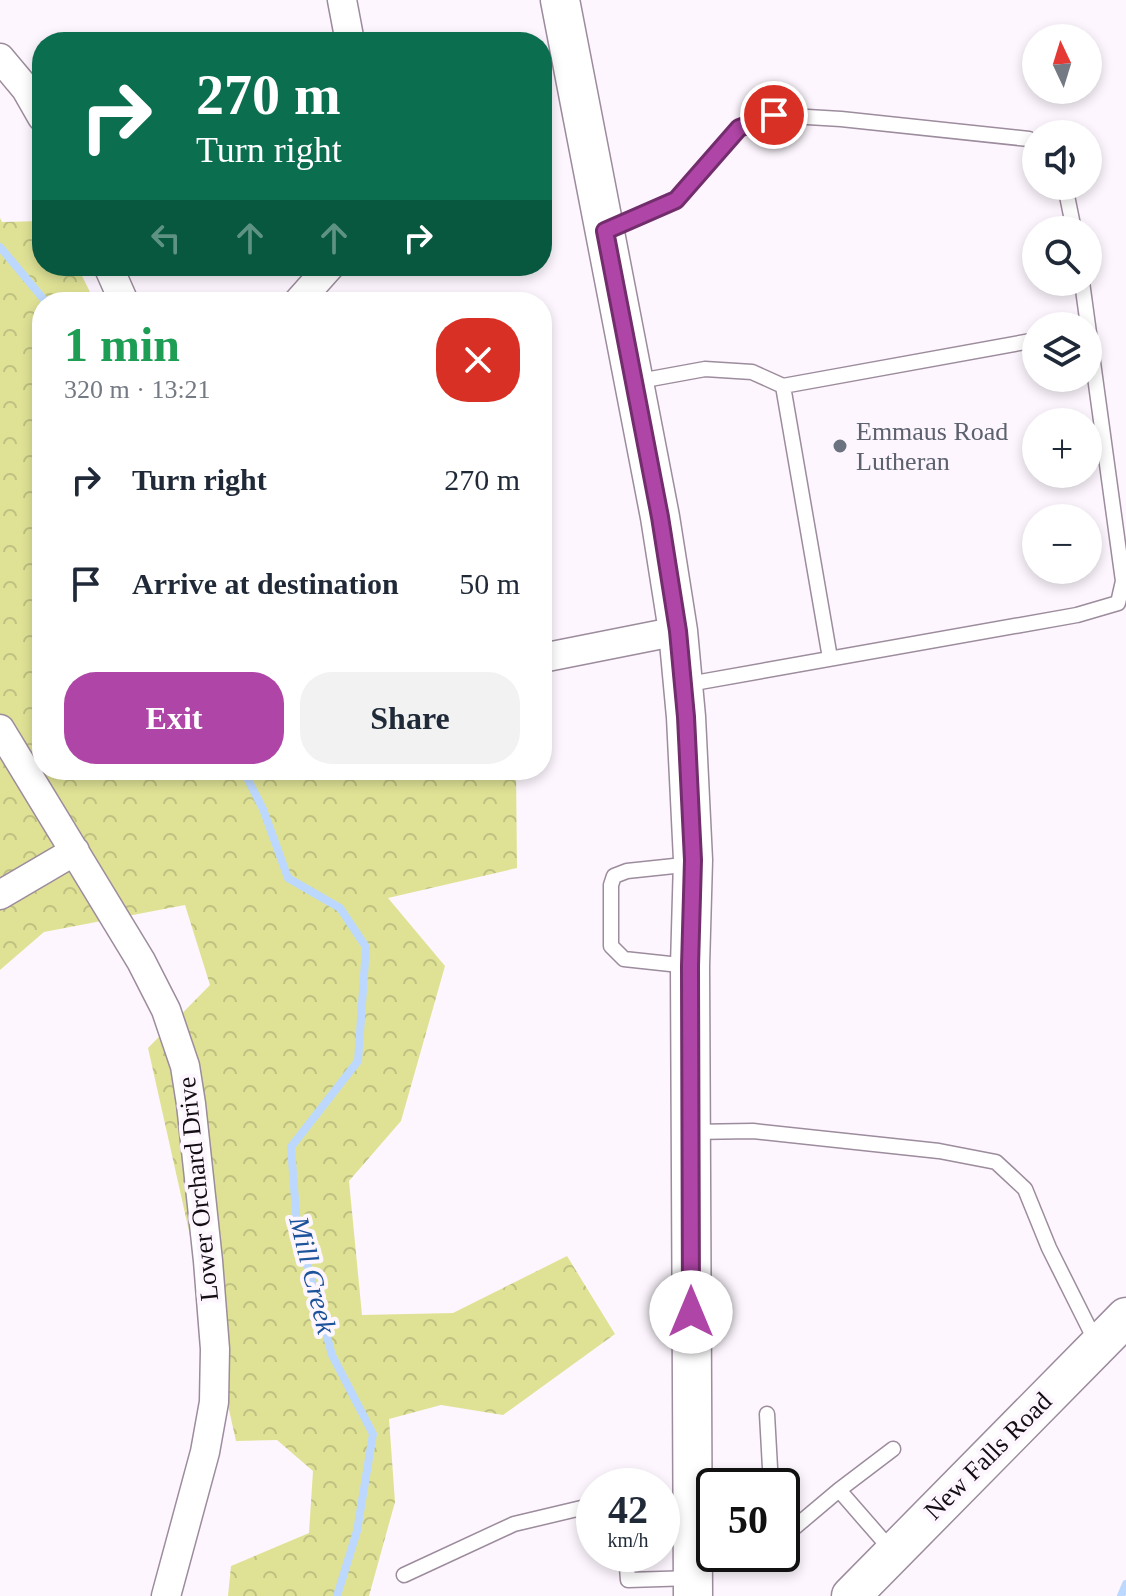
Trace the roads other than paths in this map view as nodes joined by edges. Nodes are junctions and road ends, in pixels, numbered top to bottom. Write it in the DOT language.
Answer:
graph roads {
  1 [pos="342,0"];
  2 [pos="560,0"];
  3 [pos="348,32"];
  4 [pos="0,58"];
  5 [pos="32,100"];
  6 [pos="1022,138"];
  7 [pos="605,231"];
  8 [pos="321,276"];
  9 [pos="307,292"];
  10 [pos="1022,343"];
  11 [pos="634,382"];
  12 [pos="783,386"];
  13 [pos="1097,392"];
  14 [pos="678,631"];
  15 [pos="552,656"];
  16 [pos="830,658"];
  17 [pos="683,685"];
  18 [pos="0,729"];
  19 [pos="75,851"];
  20 [pos="693,864"];
  21 [pos="0,895"];
  22 [pos="690,966"];
  23 [pos="691,1132"];
  24 [pos="1126,1317"];
  25 [pos="1098,1345"];
  26 [pos="767,1414"];
  27 [pos="893,1449"];
  28 [pos="770,1468"];
  29 [pos="839,1490"];
  30 [pos="576,1509"];
  31 [pos="800,1523"];
  32 [pos="894,1553"];
  33 [pos="627,1572"];
  34 [pos="404,1575"];
  35 [pos="694,1591"];
  36 [pos="166,1596"];
  37 [pos="851,1596"];
  1 -- 3 [label="street"];
  2 -- 7 [label="main road"];
  4 -- 5 [label="street"];
  6 -- 7 [label="lane"];
  7 -- 11 [label="main road"];
  8 -- 9 [label="street"];
  10 -- 12 [label="lane"];
  11 -- 12 [label="lane"];
  11 -- 14 [label="main road"];
  12 -- 16 [label="lane"];
  13 -- 16 [label="lane"];
  14 -- 15 [label="street"];
  14 -- 17 [label="main road"];
  16 -- 17 [label="lane"];
  17 -- 20 [label="main road"];
  18 -- 19 [label="street, Lower Orchard Drive"];
  19 -- 21 [label="street"];
  19 -- 36 [label="street, Lower Orchard Drive"];
  20 -- 22 [label="main road"];
  20 -- 22 [label="lane"];
  22 -- 23 [label="main road"];
  23 -- 25 [label="lane"];
  23 -- 35 [label="main road"];
  24 -- 25 [label="main road, New Falls Road"];
  25 -- 32 [label="main road, New Falls Road"];
  26 -- 28 [label="lane"];
  27 -- 29 [label="lane"];
  29 -- 31 [label="lane"];
  29 -- 32 [label="lane"];
  30 -- 34 [label="lane"];
  32 -- 37 [label="main road, New Falls Road"];
  33 -- 35 [label="lane"];
}
